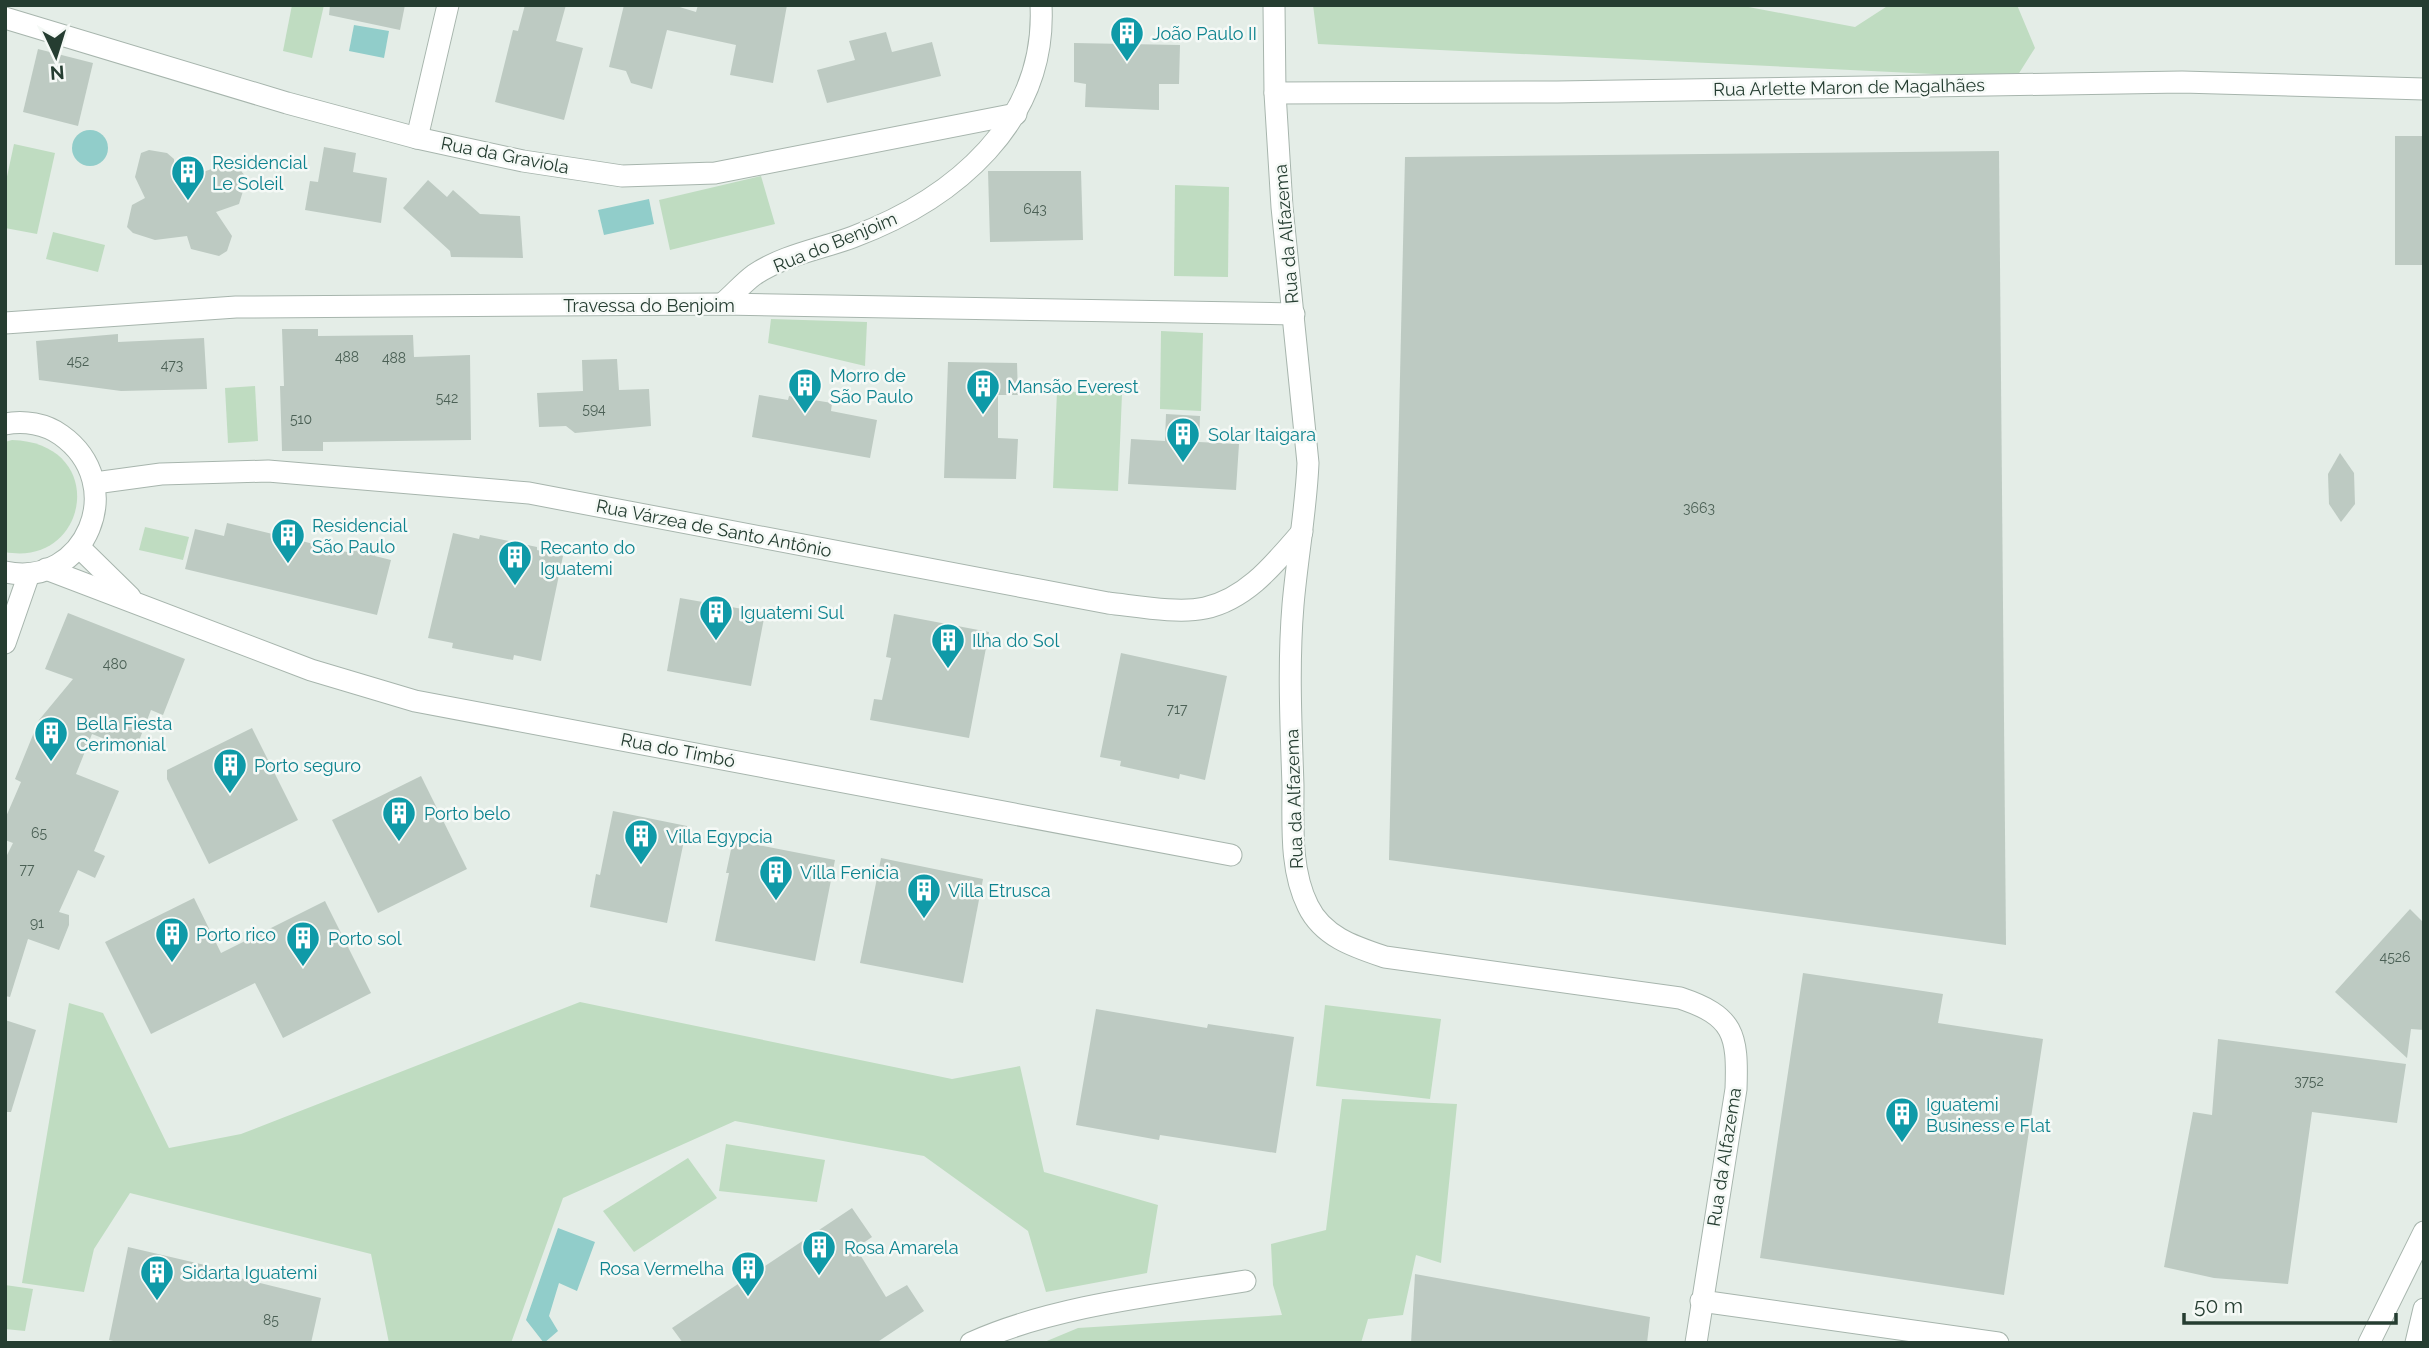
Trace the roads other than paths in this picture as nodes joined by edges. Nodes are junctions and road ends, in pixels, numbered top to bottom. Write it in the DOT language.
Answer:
graph roads {
  1 [pos="448,5"];
  2 [pos="1274,5"];
  3 [pos="1039,6"];
  4 [pos="5,18"];
  5 [pos="2424,89"];
  6 [pos="1275,93"];
  7 [pos="1016,114"];
  8 [pos="417,138"];
  9 [pos="722,304"];
  10 [pos="1294,314"];
  11 [pos="5,323"];
  12 [pos="5,424"];
  13 [pos="95,483"];
  14 [pos="1302,533"];
  15 [pos="79,547"];
  16 [pos="37,571"];
  17 [pos="5,572"];
  18 [pos="137,604"];
  19 [pos="5,643"];
  20 [pos="1231,855"];
  21 [pos="2424,1232"];
  22 [pos="1245,1281"];
  23 [pos="1701,1301"];
  24 [pos="2424,1309"];
  25 [pos="971,1343"];
  26 [pos="1696,1343"];
  27 [pos="1998,1343"];
  28 [pos="2369,1343"];
  29 [pos="2416,1343"];
  1 -- 8 [label="street"];
  2 -- 6 [label="street, Rua da Alfazema"];
  3 -- 7 [label="street, Rua do Benjoim"];
  4 -- 8 [label="street, Rua da Graviola"];
  5 -- 6 [label="street, Rua Arlette Maron de Magalhães"];
  6 -- 10 [label="street, Rua da Alfazema"];
  7 -- 8 [label="street, Rua da Graviola"];
  7 -- 9 [label="street, Rua do Benjoim"];
  9 -- 10 [label="street, Travessa do Benjoim"];
  9 -- 11 [label="street, Travessa do Benjoim"];
  10 -- 14 [label="street, Rua da Alfazema"];
  12 -- 13 [label="street"];
  13 -- 14 [label="street, Rua Várzea de Santo Antônio"];
  13 -- 15 [label="street"];
  14 -- 23 [label="street, Rua da Alfazema"];
  15 -- 16 [label="street"];
  15 -- 18 [label="street, Rua do Timbó"];
  16 -- 17 [label="street, Rua do Timbó"];
  16 -- 18 [label="street, Rua do Timbó"];
  16 -- 19 [label="street"];
  18 -- 20 [label="street, Rua do Timbó"];
  21 -- 28 [label="street"];
  22 -- 25 [label="street"];
  23 -- 26 [label="street, Rua da Alfazema"];
  23 -- 27 [label="street"];
  24 -- 29 [label="street"];
}
